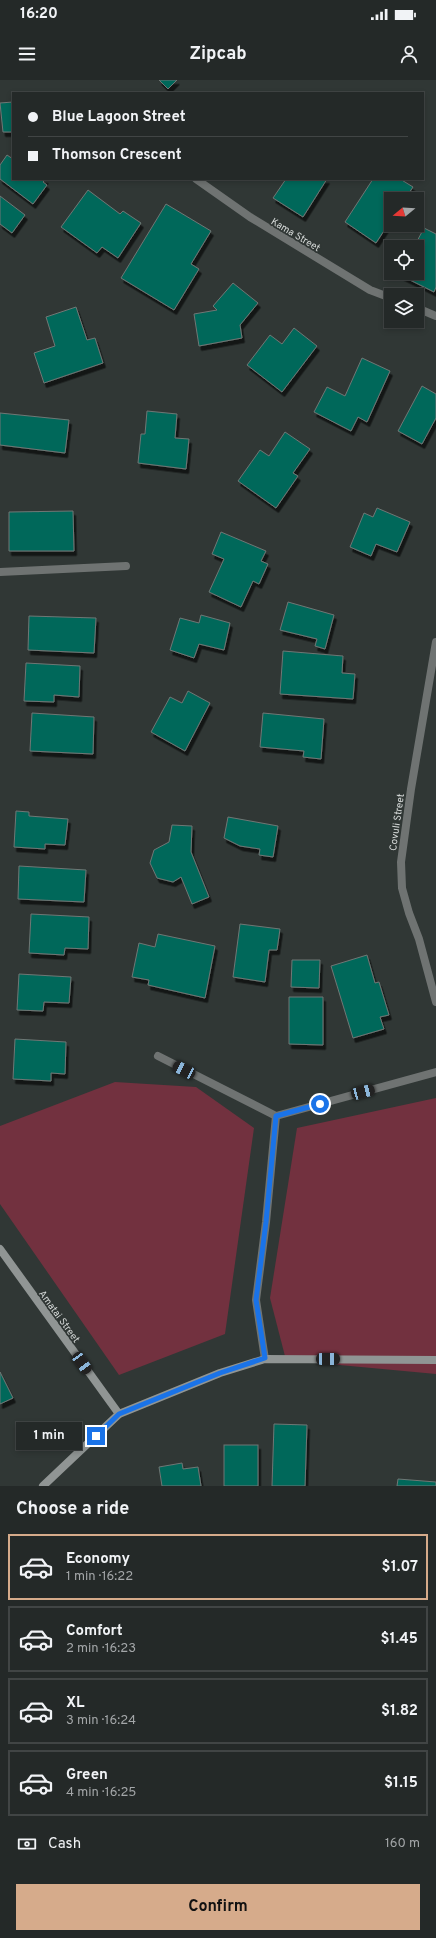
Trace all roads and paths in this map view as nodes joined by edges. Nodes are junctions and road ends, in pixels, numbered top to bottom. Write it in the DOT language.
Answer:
graph roads {
  1 [pos="197,180"];
  2 [pos="384,295"];
  3 [pos="424,311"];
  4 [pos="436,316"];
  5 [pos="126,566"];
  6 [pos="0,572"];
  7 [pos="436,642"];
  8 [pos="436,1002"];
  9 [pos="158,1056"];
  10 [pos="436,1072"];
  11 [pos="276,1116"];
  12 [pos="0,1249"];
  13 [pos="265,1358"];
  14 [pos="436,1360"];
  15 [pos="119,1414"];
  16 [pos="43,1486"];
  1 -- 2 [label="street, Kama Street"];
  3 -- 4 [label="street"];
  5 -- 6 [label="street"];
  7 -- 8 [label="street, Covuli Street"];
  9 -- 11 [label="street"];
  10 -- 11 [label="street"];
  11 -- 13 [label="street"];
  12 -- 15 [label="main road, Amatai Street"];
  13 -- 14 [label="main road"];
  13 -- 15 [label="main road"];
  15 -- 16 [label="main road"];
}
